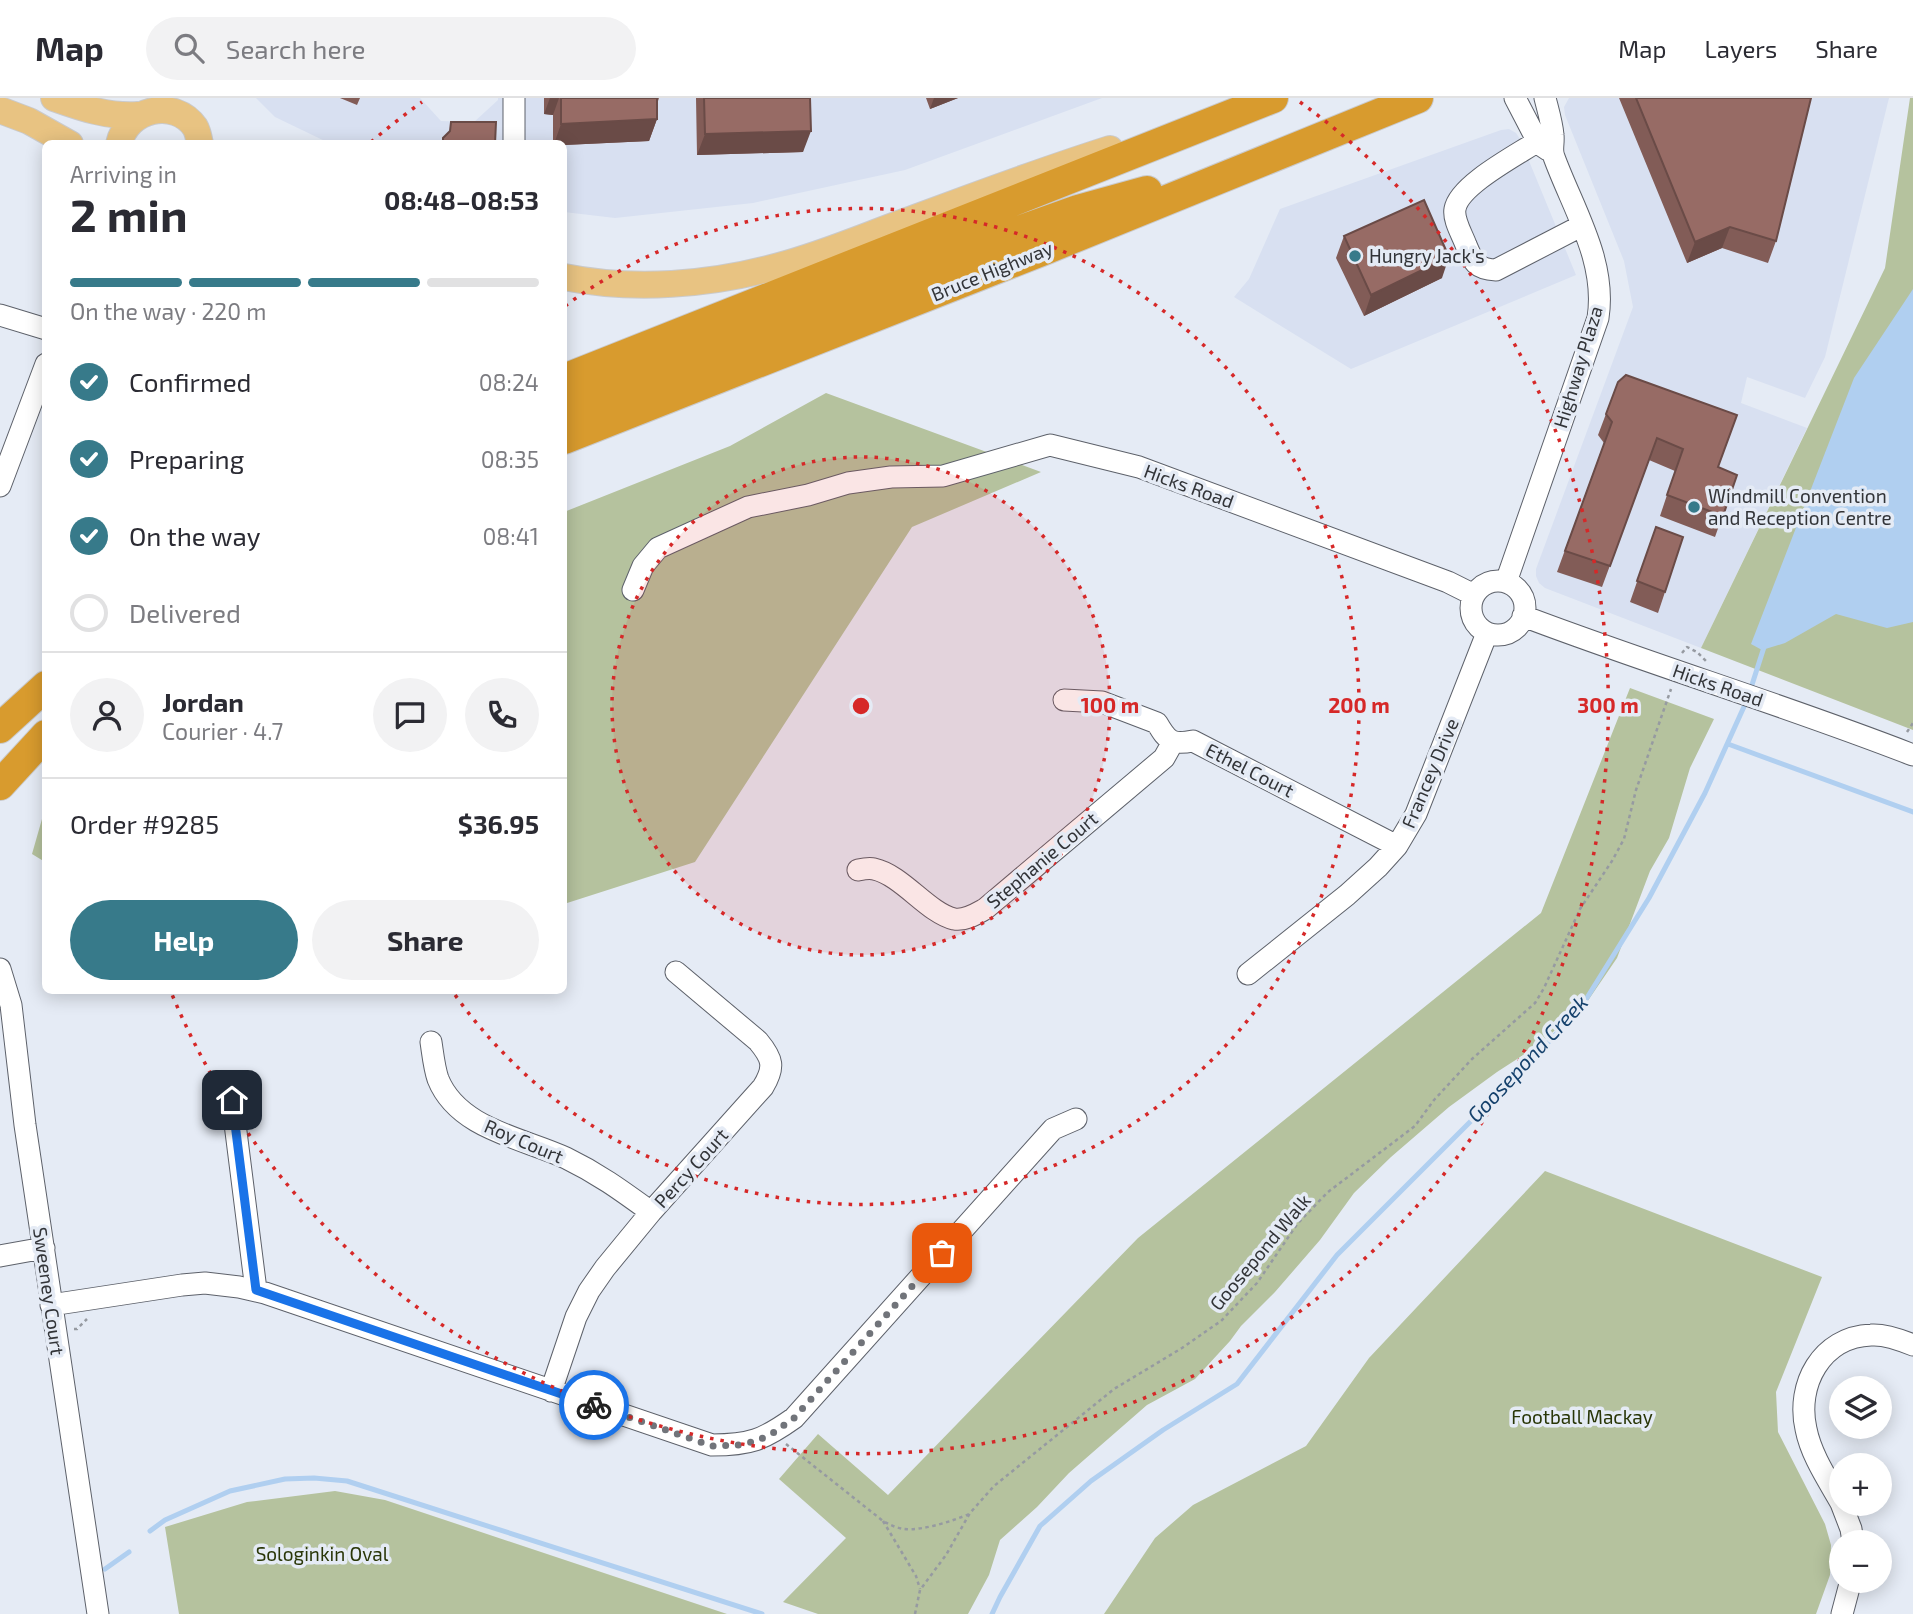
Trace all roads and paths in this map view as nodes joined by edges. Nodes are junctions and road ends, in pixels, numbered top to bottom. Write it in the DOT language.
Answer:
graph roads {
  1 [pos="54,98"];
  2 [pos="194,98"];
  3 [pos="514,98"];
  4 [pos="1266,98"];
  5 [pos="1273,98"];
  6 [pos="1418,98"];
  7 [pos="1515,98"];
  8 [pos="1545,98"];
  9 [pos="144,109"];
  10 [pos="0,110"];
  11 [pos="0,116"];
  12 [pos="197,132"];
  13 [pos="63,140"];
  14 [pos="121,140"];
  15 [pos="514,140"];
  16 [pos="42,142"];
  17 [pos="1545,147"];
  18 [pos="1236,171"];
  19 [pos="1581,226"];
  20 [pos="567,277"];
  21 [pos="0,315"];
  22 [pos="42,328"];
  23 [pos="42,375"];
  24 [pos="567,378"];
  25 [pos="567,407"];
  26 [pos="567,438"];
  27 [pos="0,486"];
  28 [pos="1506,582"];
  29 [pos="633,590"];
  30 [pos="1474,595"];
  31 [pos="1523,617"];
  32 [pos="1487,633"];
  33 [pos="1673,683"];
  34 [pos="42,690"];
  35 [pos="1063,700"];
  36 [pos="0,728"];
  37 [pos="42,739"];
  38 [pos="1173,742"];
  39 [pos="42,749"];
  40 [pos="1913,755"];
  41 [pos="0,786"];
  42 [pos="1397,846"];
  43 [pos="858,870"];
  44 [pos="0,969"];
  45 [pos="676,972"];
  46 [pos="1248,974"];
  47 [pos="431,1042"];
  48 [pos="232,1100"];
  49 [pos="1076,1119"];
  50 [pos="651,1212"];
  51 [pos="44,1248"];
  52 [pos="0,1256"];
  53 [pos="256,1290"];
  54 [pos="51,1305"];
  55 [pos="95,1315"];
  56 [pos="68,1330"];
  57 [pos="1913,1345"];
  58 [pos="551,1391"];
  59 [pos="780,1442"];
  60 [pos="1829,1481"];
  61 [pos="970,1513"];
  62 [pos="883,1521"];
  63 [pos="920,1590"];
  64 [pos="1848,1593"];
  65 [pos="98,1614"];
  66 [pos="915,1614"];
  67 [pos="1842,1614"];
  1 -- 9 [label="main road"];
  2 -- 12 [label="main road"];
  3 -- 15 [label="street"];
  4 -- 20 [label="main road"];
  5 -- 24 [label="highway"];
  6 -- 18 [label="highway, Bruce Highway"];
  7 -- 17 [label="street, Highway Plaza"];
  8 -- 17 [label="street, Highway Plaza"];
  9 -- 12 [label="main road"];
  9 -- 14 [label="main road"];
  10 -- 13 [label="main road"];
  11 -- 16 [label="main road"];
  17 -- 19 [label="street, Highway Plaza"];
  17 -- 19 [label="street"];
  18 -- 25 [label="highway"];
  18 -- 26 [label="highway, Bruce Highway"];
  19 -- 28 [label="street, Highway Plaza"];
  21 -- 22 [label="street"];
  23 -- 27 [label="street"];
  28 -- 30 [label="street"];
  28 -- 31 [label="street"];
  29 -- 30 [label="street, Hicks Road"];
  30 -- 32 [label="street"];
  31 -- 32 [label="street"];
  31 -- 40 [label="street, Hicks Road"];
  32 -- 42 [label="street, Francey Drive"];
  33 -- 61 [label="path, Goosepond Walk"];
  34 -- 36 [label="highway"];
  35 -- 38 [label="street"];
  37 -- 41 [label="highway"];
  38 -- 42 [label="street, Ethel Court"];
  38 -- 43 [label="street, Stephanie Court"];
  39 -- 41 [label="highway"];
  42 -- 46 [label="street, Francey Drive"];
  44 -- 51 [label="street, Sweeney Court"];
  45 -- 50 [label="street, Percy Court"];
  47 -- 50 [label="street, Roy Court"];
  48 -- 53 [label="street"];
  49 -- 59 [label="street"];
  50 -- 58 [label="street, Percy Court"];
  51 -- 52 [label="street"];
  51 -- 54 [label="street, Sweeney Court"];
  53 -- 54 [label="street"];
  53 -- 58 [label="street"];
  54 -- 65 [label="street, Sweeney Court"];
  55 -- 56 [label="path"];
  57 -- 60 [label="street"];
  58 -- 59 [label="street"];
  59 -- 62 [label="path"];
  61 -- 62 [label="path"];
  61 -- 63 [label="path, Goosepond Walk"];
  62 -- 63 [label="path"];
  63 -- 66 [label="path, Goosepond Walk"];
  64 -- 67 [label="street"];
}
